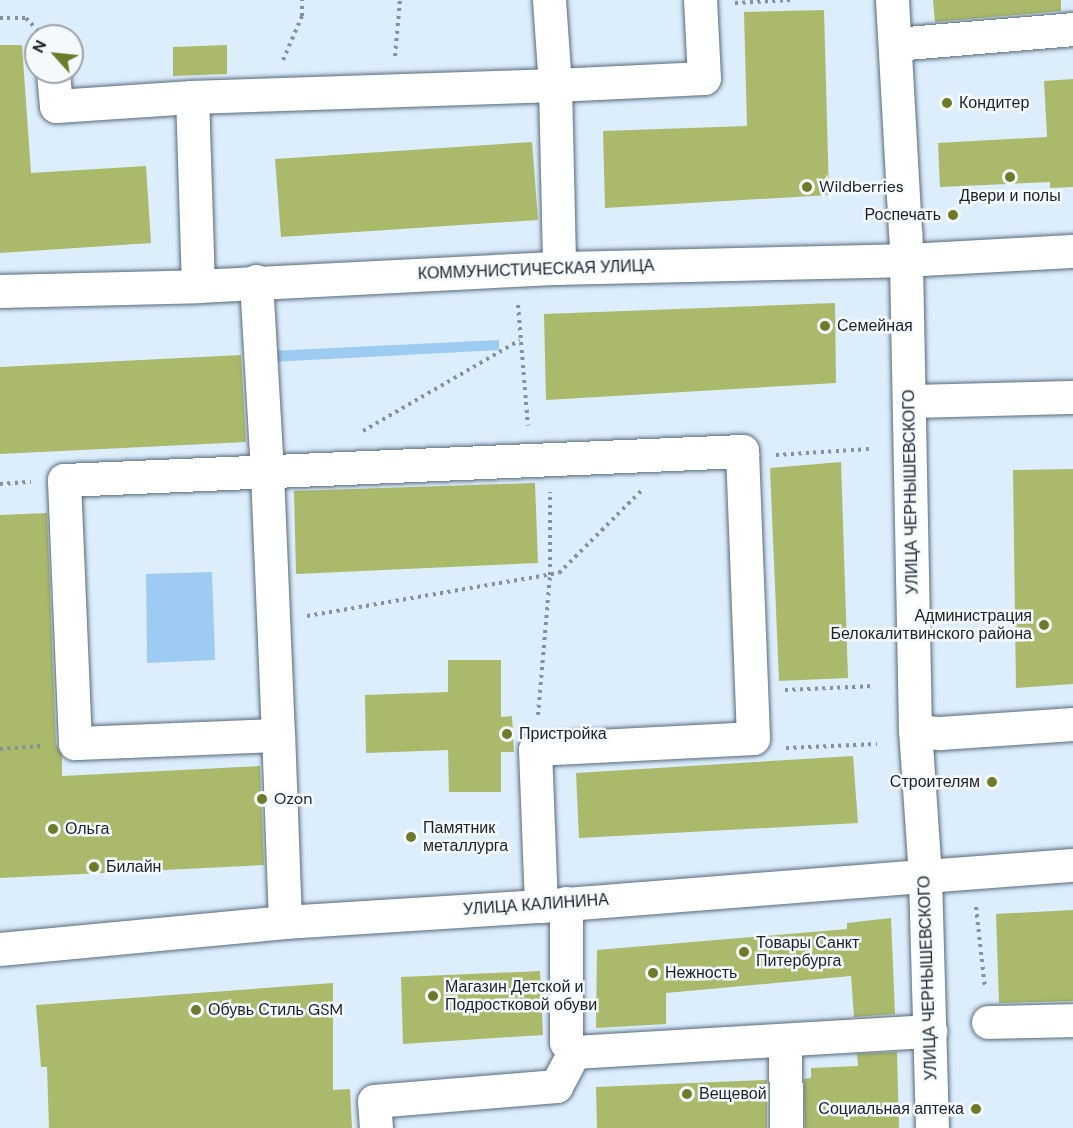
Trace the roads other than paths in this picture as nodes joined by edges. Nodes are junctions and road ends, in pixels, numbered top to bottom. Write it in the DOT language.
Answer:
graph roads {
  1 [pos="549,0"];
  2 [pos="700,0"];
  3 [pos="892,0"];
  4 [pos="1073,29"];
  5 [pos="895,44"];
  6 [pos="54,84"];
  7 [pos="555,85"];
  8 [pos="192,97"];
  9 [pos="1073,251"];
  10 [pos="906,260"];
  11 [pos="559,268"];
  12 [pos="256,281"];
  13 [pos="198,286"];
  14 [pos="0,291"];
  15 [pos="1073,397"];
  16 [pos="909,401"];
  17 [pos="267,473"];
  18 [pos="1073,724"];
  19 [pos="915,731"];
  20 [pos="278,735"];
  21 [pos="1073,865"];
  22 [pos="925,876"];
  23 [pos="553,904"];
  24 [pos="285,922"];
  25 [pos="0,949"];
  26 [pos="1073,1020"];
  27 [pos="988,1022"];
  28 [pos="930,1030"];
  29 [pos="785,1040"];
  30 [pos="574,1052"];
  31 [pos="375,1128"];
  32 [pos="786,1128"];
  33 [pos="932,1128"];
  1 -- 7 [label="main road"];
  2 -- 7 [label="main road"];
  3 -- 5 [label="main road, УЛИЦА ЧЕРНЫШЕВСКОГО"];
  4 -- 5 [label="main road"];
  5 -- 10 [label="main road, УЛИЦА ЧЕРНЫШЕВСКОГО"];
  6 -- 8 [label="main road"];
  7 -- 8 [label="main road"];
  7 -- 11 [label="main road"];
  8 -- 13 [label="main road"];
  9 -- 10 [label="main road, КОММУНИСТИЧЕСКАЯ УЛИЦА"];
  10 -- 11 [label="main road, КОММУНИСТИЧЕСКАЯ УЛИЦА"];
  10 -- 16 [label="main road, УЛИЦА ЧЕРНЫШЕВСКОГО"];
  11 -- 12 [label="main road, КОММУНИСТИЧЕСКАЯ УЛИЦА"];
  12 -- 13 [label="main road, КОММУНИСТИЧЕСКАЯ УЛИЦА"];
  12 -- 17 [label="main road"];
  13 -- 14 [label="main road, КОММУНИСТИЧЕСКАЯ УЛИЦА"];
  15 -- 16 [label="main road"];
  16 -- 19 [label="main road, УЛИЦА ЧЕРНЫШЕВСКОГО"];
  17 -- 20 [label="main road"];
  17 -- 20 [label="main road"];
  17 -- 23 [label="main road"];
  18 -- 19 [label="main road"];
  19 -- 22 [label="main road, УЛИЦА ЧЕРНЫШЕВСКОГО"];
  20 -- 24 [label="main road"];
  21 -- 22 [label="main road, УЛИЦА КАЛИНИНА"];
  22 -- 23 [label="main road, УЛИЦА КАЛИНИНА"];
  22 -- 28 [label="main road, УЛИЦА ЧЕРНЫШЕВСКОГО"];
  23 -- 24 [label="main road, УЛИЦА КАЛИНИНА"];
  23 -- 30 [label="main road"];
  24 -- 25 [label="main road, УЛИЦА КАЛИНИНА"];
  26 -- 27 [label="main road"];
  28 -- 29 [label="main road"];
  28 -- 33 [label="main road, УЛИЦА ЧЕРНЫШЕВСКОГО"];
  29 -- 30 [label="main road"];
  29 -- 32 [label="main road"];
  30 -- 31 [label="main road"];
}
